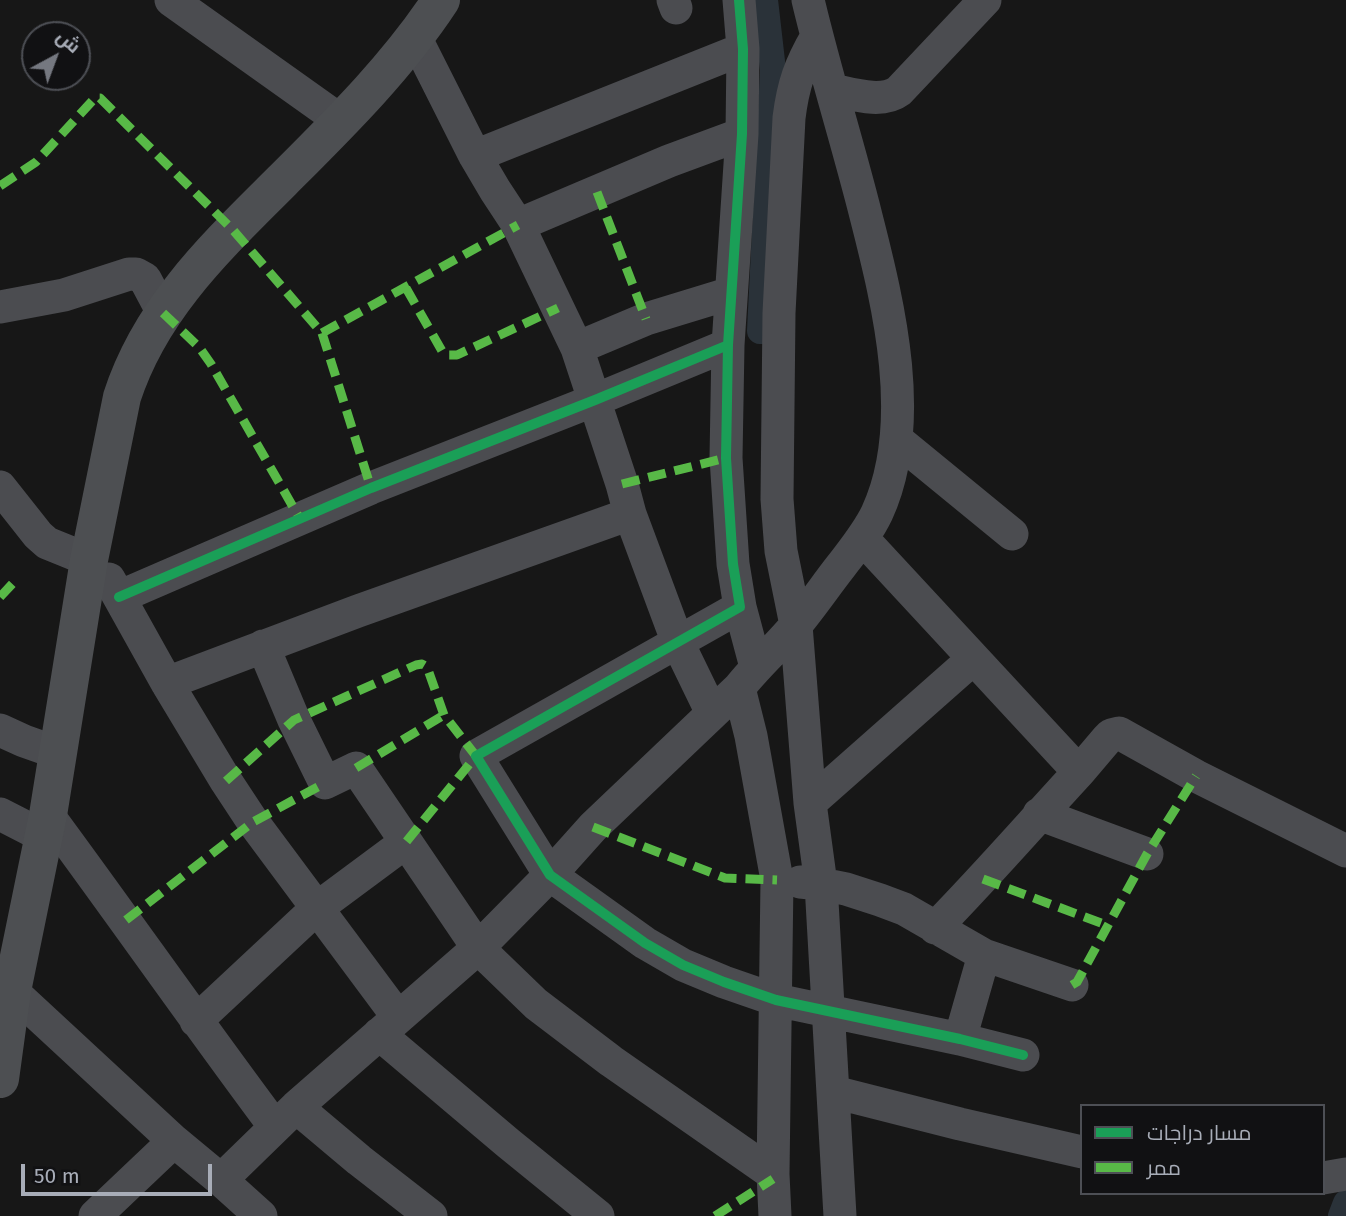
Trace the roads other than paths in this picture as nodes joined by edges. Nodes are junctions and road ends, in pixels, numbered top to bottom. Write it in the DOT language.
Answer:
graph roads {
  1 [pos="171,0"];
  2 [pos="441,0"];
  3 [pos="738,0"];
  4 [pos="808,0"];
  5 [pos="985,0"];
  6 [pos="817,36"];
  7 [pos="415,37"];
  8 [pos="743,49"];
  9 [pos="832,90"];
  10 [pos="341,121"];
  11 [pos="742,134"];
  12 [pos="475,156"];
  13 [pos="518,225"];
  14 [pos="731,293"];
  15 [pos="0,307"];
  16 [pos="163,313"];
  17 [pos="577,348"];
  18 [pos="728,354"];
  19 [pos="778,362"];
  20 [pos="595,400"];
  21 [pos="896,439"];
  22 [pos="0,487"];
  23 [pos="630,514"];
  24 [pos="1013,534"];
  25 [pos="862,538"];
  26 [pos="90,554"];
  27 [pos="118,597"];
  28 [pos="740,607"];
  29 [pos="796,625"];
  30 [pos="678,643"];
  31 [pos="263,646"];
  32 [pos="973,659"];
  33 [pos="747,677"];
  34 [pos="167,683"];
  35 [pos="712,713"];
  36 [pos="0,730"];
  37 [pos="58,753"];
  38 [pos="1079,772"];
  39 [pos="810,803"];
  40 [pos="0,814"];
  41 [pos="1039,814"];
  42 [pos="45,825"];
  43 [pos="406,842"];
  44 [pos="1346,851"];
  45 [pos="1147,854"];
  46 [pos="550,875"];
  47 [pos="777,880"];
  48 [pos="821,884"];
  49 [pos="317,908"];
  50 [pos="936,928"];
  51 [pos="478,948"];
  52 [pos="984,955"];
  53 [pos="1072,985"];
  54 [pos="6,989"];
  55 [pos="776,1000"];
  56 [pos="828,1010"];
  57 [pos="196,1021"];
  58 [pos="389,1026"];
  59 [pos="960,1039"];
  60 [pos="1023,1055"];
  61 [pos="0,1079"];
  62 [pos="834,1092"];
  63 [pos="286,1117"];
  64 [pos="173,1141"];
  65 [pos="1080,1152"];
  66 [pos="773,1174"];
  67 [pos="1346,1174"];
  68 [pos="1325,1178"];
  69 [pos="221,1180"];
  70 [pos="250,1213"];
  71 [pos="94,1216"];
  72 [pos="431,1216"];
  73 [pos="598,1216"];
  74 [pos="775,1216"];
  75 [pos="840,1216"];
  1 -- 10 [label="street"];
  2 -- 7 [label="main road"];
  3 -- 8 [label="street"];
  4 -- 6 [label="street"];
  5 -- 9 [label="street"];
  6 -- 9 [label="street"];
  6 -- 19 [label="street"];
  7 -- 10 [label="main road"];
  7 -- 12 [label="street"];
  8 -- 11 [label="street"];
  8 -- 12 [label="street"];
  9 -- 21 [label="street"];
  10 -- 16 [label="main road"];
  11 -- 13 [label="street"];
  11 -- 14 [label="street"];
  12 -- 13 [label="street"];
  13 -- 17 [label="street"];
  14 -- 17 [label="street"];
  14 -- 18 [label="street"];
  15 -- 16 [label="street"];
  16 -- 26 [label="main road"];
  17 -- 20 [label="street"];
  18 -- 19 [label="street"];
  18 -- 20 [label="street"];
  18 -- 28 [label="street"];
  19 -- 29 [label="street"];
  20 -- 23 [label="street"];
  20 -- 27 [label="street"];
  21 -- 24 [label="street"];
  21 -- 25 [label="street"];
  22 -- 26 [label="street"];
  23 -- 30 [label="street"];
  23 -- 31 [label="street"];
  25 -- 29 [label="street"];
  25 -- 32 [label="street"];
  26 -- 27 [label="street"];
  26 -- 37 [label="main road"];
  27 -- 34 [label="street"];
  28 -- 30 [label="street"];
  28 -- 33 [label="street"];
  29 -- 33 [label="street"];
  29 -- 39 [label="street"];
  30 -- 35 [label="street"];
  30 -- 46 [label="street"];
  31 -- 34 [label="street"];
  31 -- 43 [label="street"];
  32 -- 38 [label="street"];
  32 -- 39 [label="street"];
  33 -- 35 [label="street"];
  33 -- 47 [label="street"];
  34 -- 49 [label="street"];
  35 -- 46 [label="street"];
  36 -- 37 [label="street"];
  37 -- 42 [label="main road"];
  38 -- 41 [label="street"];
  38 -- 44 [label="street"];
  39 -- 48 [label="street"];
  40 -- 42 [label="street"];
  41 -- 45 [label="street"];
  41 -- 50 [label="street"];
  42 -- 54 [label="main road"];
  42 -- 57 [label="street"];
  43 -- 49 [label="street"];
  43 -- 51 [label="street"];
  46 -- 51 [label="street"];
  46 -- 55 [label="street"];
  47 -- 48 [label="street"];
  47 -- 55 [label="street"];
  48 -- 50 [label="street"];
  48 -- 56 [label="street"];
  49 -- 57 [label="street"];
  49 -- 58 [label="street"];
  50 -- 52 [label="street"];
  51 -- 58 [label="street"];
  51 -- 66 [label="street"];
  52 -- 53 [label="street"];
  52 -- 59 [label="street"];
  54 -- 61 [label="main road"];
  54 -- 64 [label="street"];
  55 -- 56 [label="street"];
  55 -- 66 [label="street"];
  56 -- 59 [label="street"];
  56 -- 62 [label="street"];
  57 -- 63 [label="street"];
  58 -- 63 [label="street"];
  58 -- 73 [label="street"];
  59 -- 60 [label="street"];
  62 -- 65 [label="street"];
  62 -- 75 [label="street"];
  63 -- 69 [label="street"];
  63 -- 72 [label="street"];
  64 -- 69 [label="street"];
  64 -- 71 [label="street"];
  66 -- 74 [label="street"];
  67 -- 68 [label="street"];
  69 -- 70 [label="street"];
}
